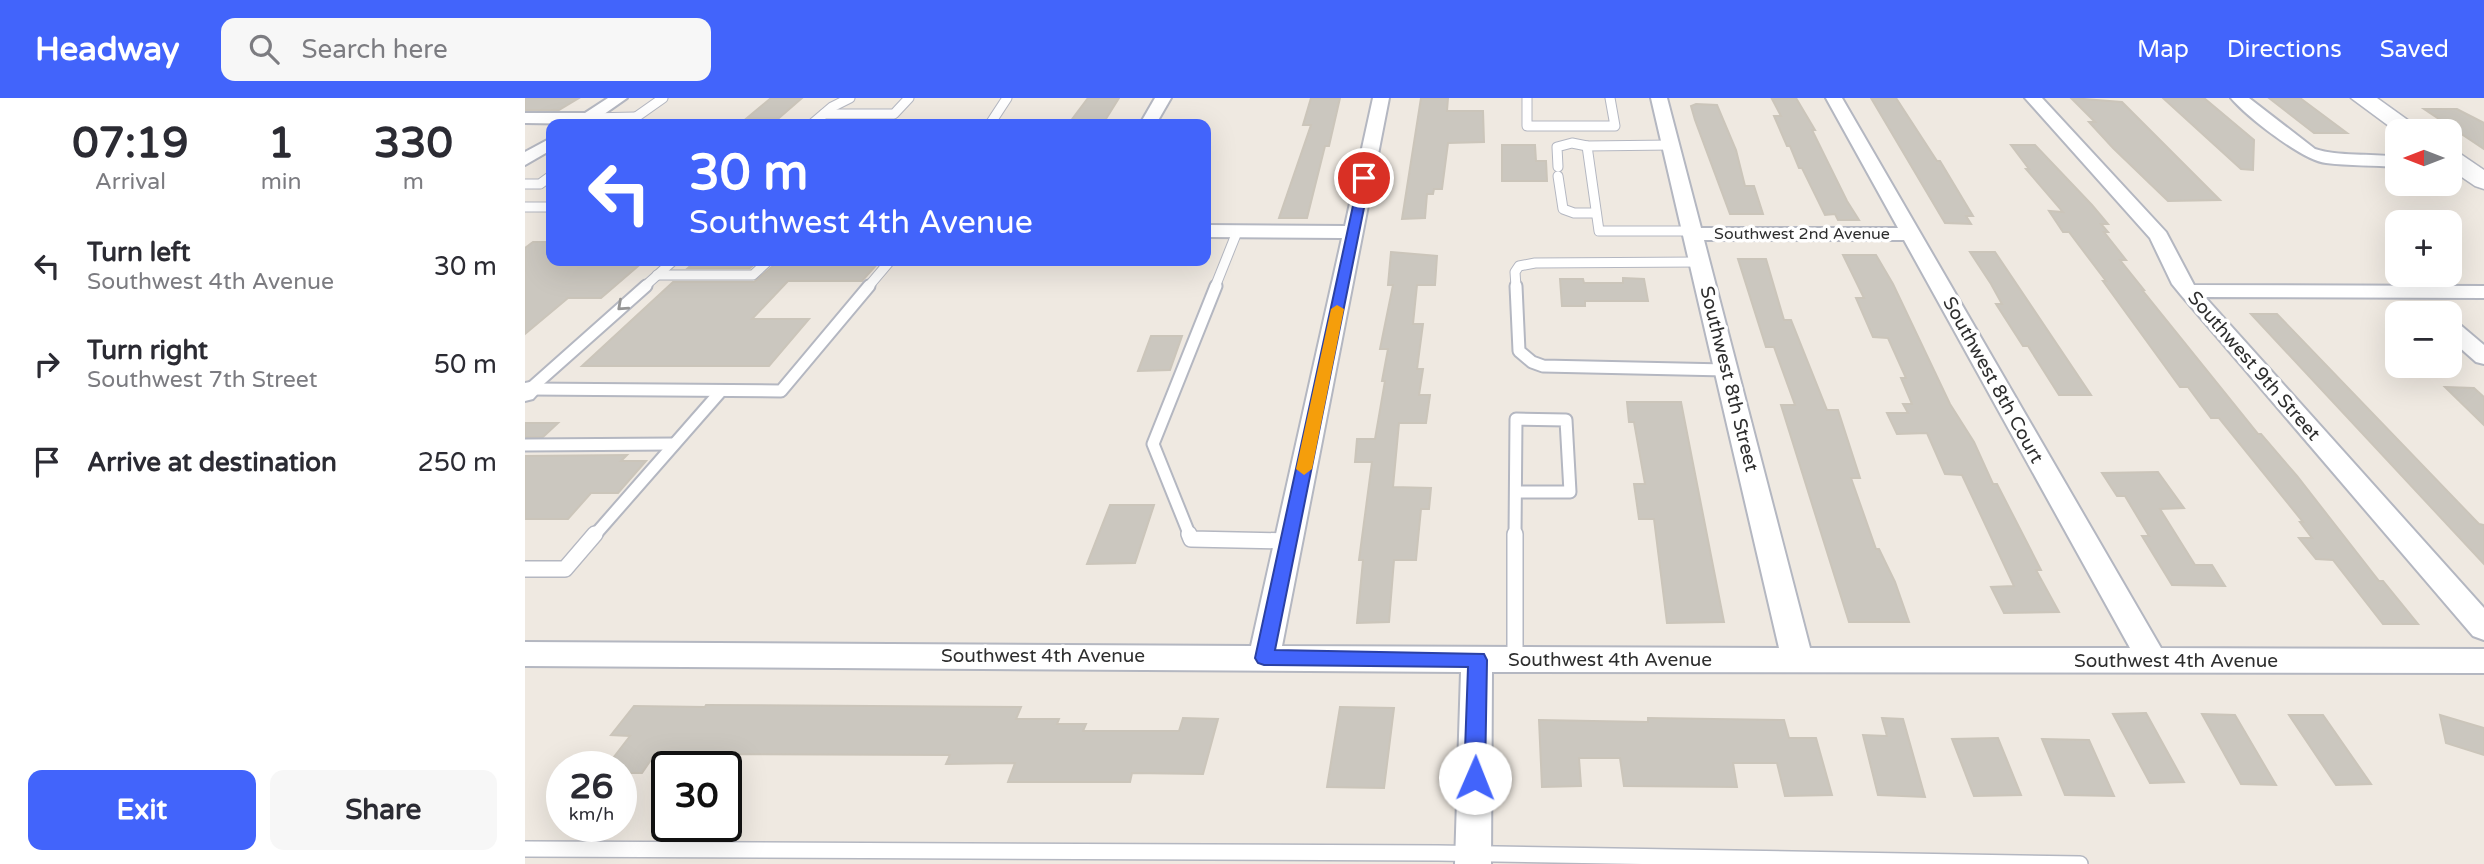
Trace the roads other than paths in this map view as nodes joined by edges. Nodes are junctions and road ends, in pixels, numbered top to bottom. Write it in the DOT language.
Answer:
graph roads {
  1 [pos="619,98"];
  2 [pos="663,98"];
  3 [pos="850,98"];
  4 [pos="909,98"];
  5 [pos="1007,98"];
  6 [pos="1163,98"];
  7 [pos="1381,98"];
  8 [pos="1527,98"];
  9 [pos="1610,98"];
  10 [pos="1659,98"];
  11 [pos="1834,98"];
  12 [pos="2033,98"];
  13 [pos="2239,98"];
  14 [pos="2362,98"];
  15 [pos="824,114"];
  16 [pos="635,117"];
  17 [pos="525,118"];
  18 [pos="546,119"];
  19 [pos="587,119"];
  20 [pos="610,119"];
  21 [pos="632,119"];
  22 [pos="818,119"];
  23 [pos="992,119"];
  24 [pos="1151,119"];
  25 [pos="2393,119"];
  26 [pos="1671,145"];
  27 [pos="546,146"];
  28 [pos="1587,146"];
  29 [pos="2385,153"];
  30 [pos="2368,158"];
  31 [pos="525,160"];
  32 [pos="2385,160"];
  33 [pos="2462,167"];
  34 [pos="546,180"];
  35 [pos="2484,181"];
  36 [pos="526,184"];
  37 [pos="540,184"];
  38 [pos="546,184"];
  39 [pos="525,207"];
  40 [pos="546,207"];
  41 [pos="1596,213"];
  42 [pos="1211,232"];
  43 [pos="1237,232"];
  44 [pos="1353,232"];
  45 [pos="1692,233"];
  46 [pos="1911,234"];
  47 [pos="1700,262"];
  48 [pos="667,266"];
  49 [pos="763,266"];
  50 [pos="886,266"];
  51 [pos="657,275"];
  52 [pos="2188,291"];
  53 [pos="2407,292"];
  54 [pos="2484,292"];
  55 [pos="2418,301"];
  56 [pos="2462,338"];
  57 [pos="2484,357"];
  58 [pos="1726,370"];
  59 [pos="527,391"];
  60 [pos="721,391"];
  61 [pos="674,444"];
  62 [pos="525,445"];
  63 [pos="1515,492"];
  64 [pos="1289,541"];
  65 [pos="525,569"];
  66 [pos="2484,628"];
  67 [pos="525,654"];
  68 [pos="1264,658"];
  69 [pos="1477,660"];
  70 [pos="1515,660"];
  71 [pos="1798,661"];
  72 [pos="2484,661"];
  73 [pos="2153,662"];
  74 [pos="526,849"];
  75 [pos="1473,859"];
  76 [pos="2080,864"];
  1 -- 19 [label="street"];
  2 -- 16 [label="lane"];
  3 -- 15 [label="lane"];
  4 -- 15 [label="lane"];
  5 -- 23 [label="lane"];
  6 -- 24 [label="street"];
  7 -- 44 [label="street"];
  8 -- 9 [label="lane"];
  10 -- 26 [label="street, Southwest 8th Street"];
  11 -- 46 [label="street, Southwest 8th Court"];
  12 -- 52 [label="street, Southwest 9th Street"];
  13 -- 30 [label="street"];
  14 -- 25 [label="street"];
  15 -- 22 [label="lane"];
  16 -- 20 [label="lane"];
  16 -- 21 [label="lane"];
  17 -- 18 [label="street"];
  26 -- 28 [label="lane"];
  26 -- 45 [label="street, Southwest 8th Street"];
  27 -- 31 [label="street"];
  28 -- 41 [label="lane"];
  28 -- 41 [label="lane"];
  29 -- 30 [label="street"];
  30 -- 32 [label="street"];
  33 -- 35 [label="street"];
  34 -- 37 [label="lane"];
  36 -- 37 [label="lane"];
  37 -- 38 [label="lane"];
  39 -- 40 [label="lane"];
  41 -- 45 [label="lane"];
  42 -- 43 [label="street"];
  43 -- 44 [label="street"];
  43 -- 64 [label="lane"];
  44 -- 64 [label="street"];
  45 -- 46 [label="street, Southwest 2nd Avenue"];
  45 -- 47 [label="street, Southwest 8th Street"];
  46 -- 73 [label="street, Southwest 8th Court"];
  47 -- 58 [label="street, Southwest 8th Street"];
  47 -- 58 [label="lane"];
  48 -- 51 [label="lane"];
  49 -- 51 [label="lane"];
  50 -- 60 [label="lane"];
  51 -- 59 [label="lane, one-way"];
  52 -- 53 [label="street"];
  52 -- 66 [label="street, Southwest 9th Street"];
  53 -- 54 [label="street"];
  53 -- 55 [label="street"];
  56 -- 57 [label="street"];
  58 -- 71 [label="street, Southwest 8th Street"];
  59 -- 60 [label="lane"];
  60 -- 61 [label="lane"];
  61 -- 62 [label="lane"];
  61 -- 65 [label="lane"];
  63 -- 63 [label="lane"];
  63 -- 70 [label="lane"];
  64 -- 68 [label="street"];
  67 -- 68 [label="street, Southwest 4th Avenue"];
  68 -- 69 [label="street, Southwest 4th Avenue"];
  69 -- 70 [label="street, Southwest 4th Avenue"];
  69 -- 75 [label="street"];
  70 -- 71 [label="street, Southwest 4th Avenue"];
  71 -- 73 [label="street, Southwest 4th Avenue"];
  72 -- 73 [label="street, Southwest 4th Avenue"];
  74 -- 75 [label="lane"];
  75 -- 76 [label="lane"];
}
